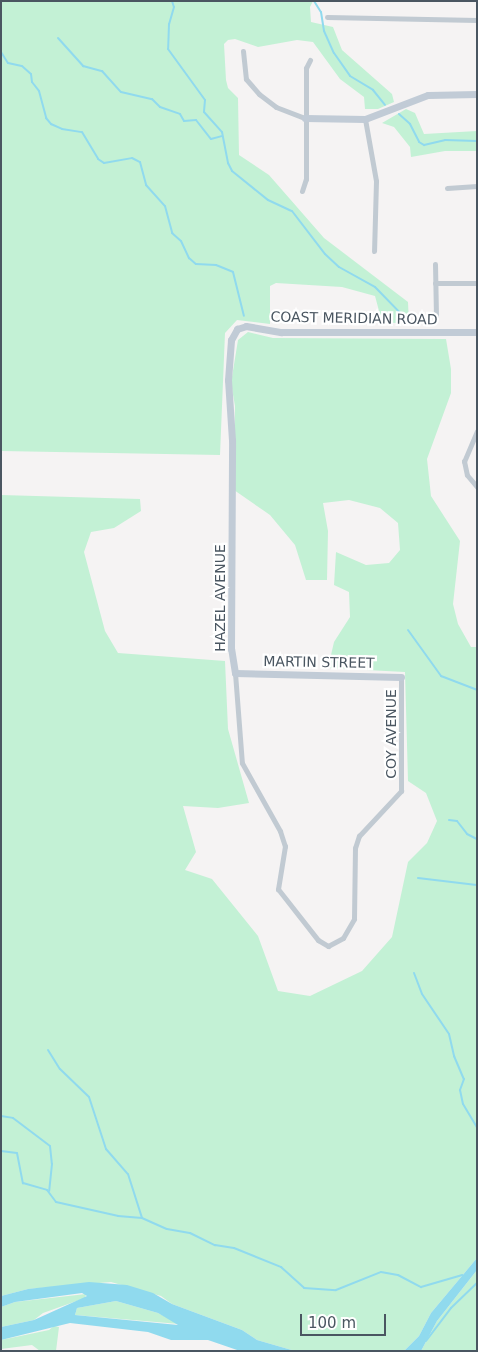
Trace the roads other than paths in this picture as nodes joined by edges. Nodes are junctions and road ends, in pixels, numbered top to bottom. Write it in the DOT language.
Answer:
graph roads {
  1 [pos="327,17"];
  2 [pos="477,20"];
  3 [pos="244,52"];
  4 [pos="310,60"];
  5 [pos="477,94"];
  6 [pos="305,118"];
  7 [pos="365,118"];
  8 [pos="477,186"];
  9 [pos="447,188"];
  10 [pos="302,191"];
  11 [pos="374,251"];
  12 [pos="435,264"];
  13 [pos="435,283"];
  14 [pos="477,283"];
  15 [pos="436,316"];
  16 [pos="477,332"];
  17 [pos="234,333"];
  18 [pos="477,431"];
  19 [pos="477,487"];
  20 [pos="235,673"];
  21 [pos="401,677"];
  22 [pos="277,881"];
  1 -- 2 [label="street"];
  3 -- 6 [label="street"];
  4 -- 6 [label="street"];
  5 -- 7 [label="street"];
  6 -- 7 [label="street"];
  6 -- 10 [label="street"];
  7 -- 11 [label="street"];
  8 -- 9 [label="street"];
  12 -- 13 [label="street"];
  13 -- 14 [label="street"];
  13 -- 15 [label="street"];
  16 -- 17 [label="street, COAST MERIDIAN ROAD"];
  17 -- 20 [label="street, HAZEL AVENUE"];
  18 -- 19 [label="street"];
  20 -- 21 [label="street, MARTIN STREET"];
  20 -- 22 [label="street, HAZEL AVENUE"];
  21 -- 22 [label="street, COY AVENUE"];
}
